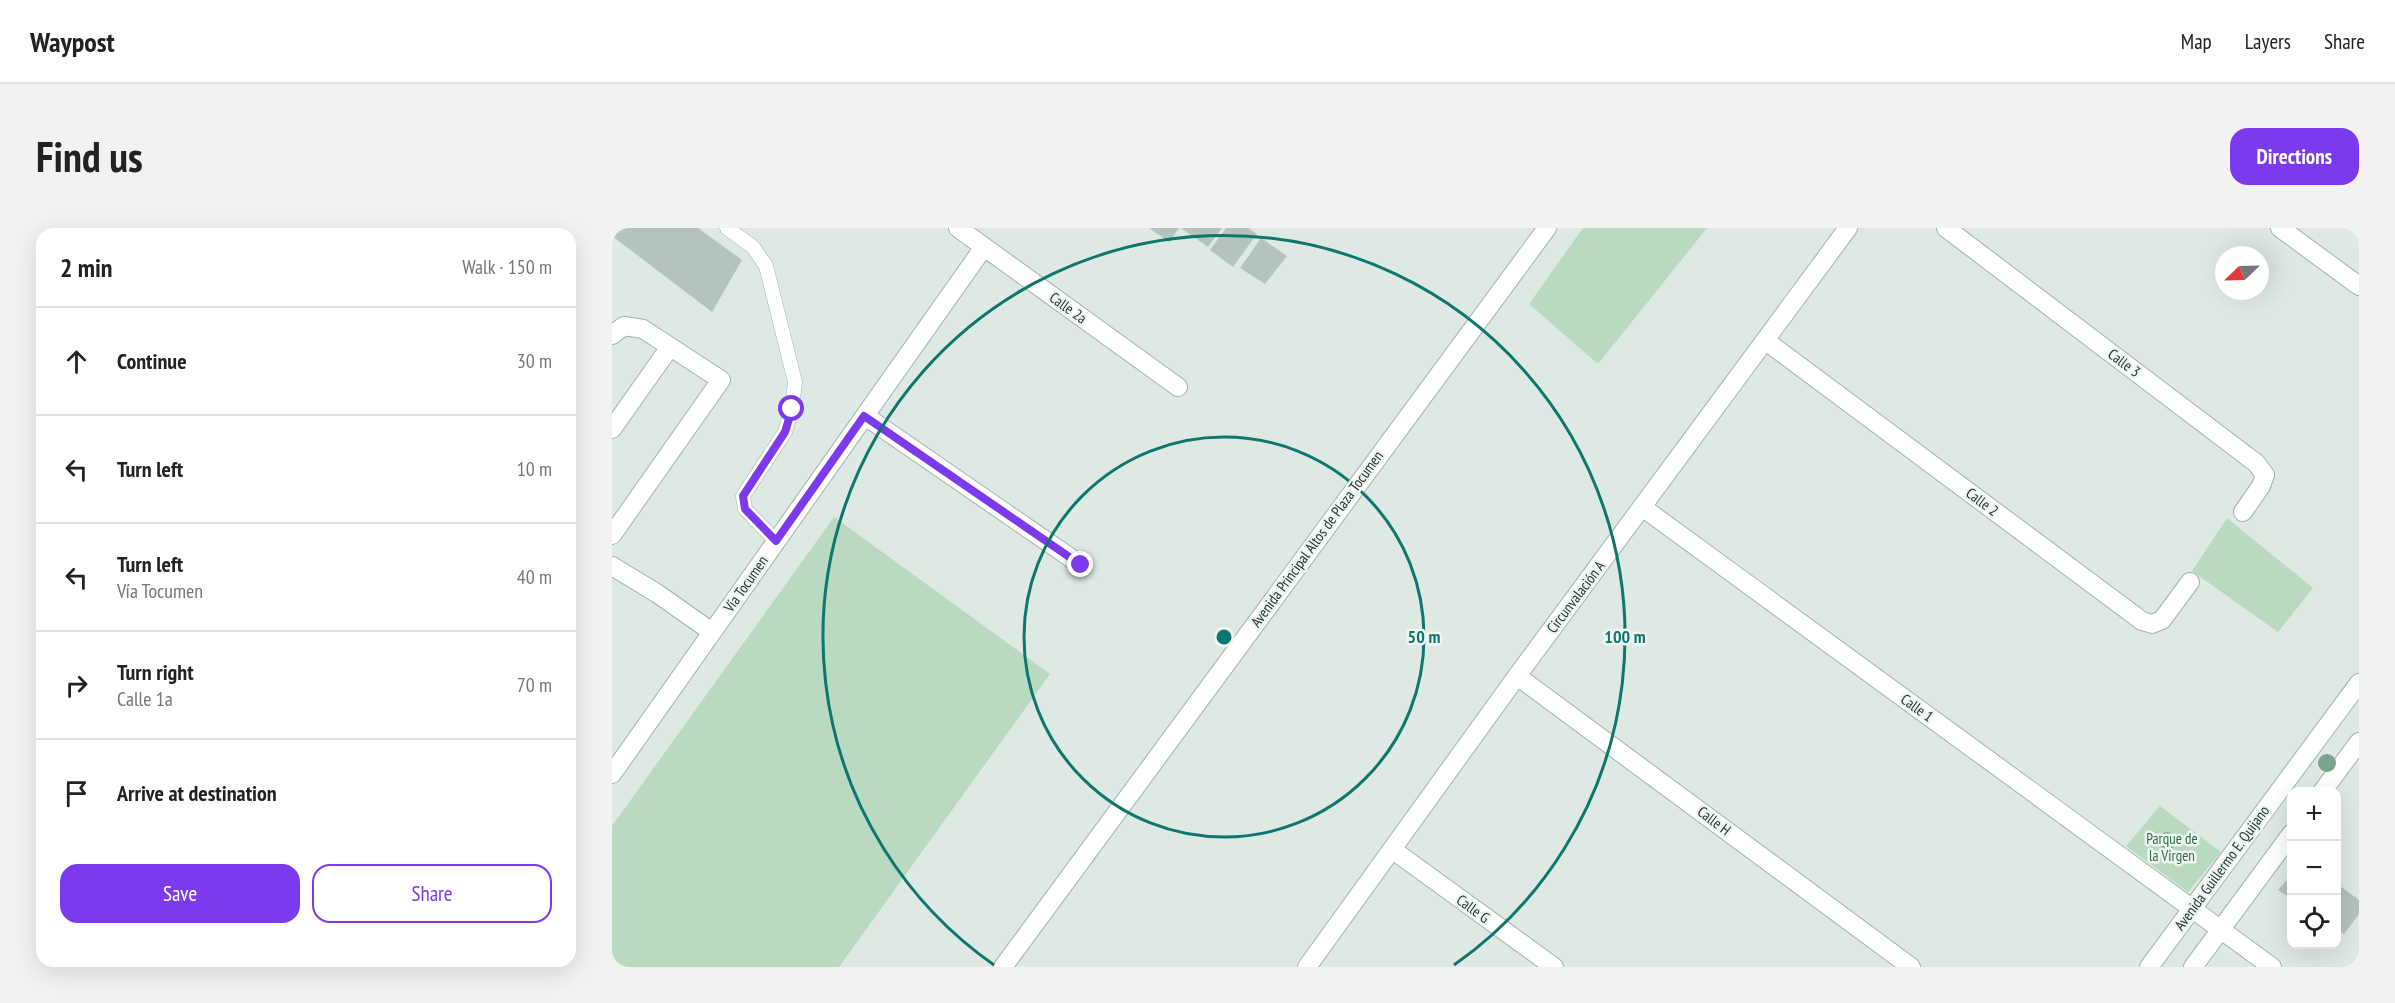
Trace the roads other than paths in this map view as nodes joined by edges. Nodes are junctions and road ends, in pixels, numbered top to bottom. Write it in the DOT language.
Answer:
graph roads {
  1 [pos="727,228"];
  2 [pos="958,228"];
  3 [pos="1546,228"];
  4 [pos="1848,228"];
  5 [pos="1946,228"];
  6 [pos="2280,228"];
  7 [pos="984,247"];
  8 [pos="2359,286"];
  9 [pos="612,335"];
  10 [pos="1766,341"];
  11 [pos="670,347"];
  12 [pos="1178,387"];
  13 [pos="864,416"];
  14 [pos="612,429"];
  15 [pos="1642,507"];
  16 [pos="2243,512"];
  17 [pos="612,535"];
  18 [pos="776,541"];
  19 [pos="1081,565"];
  20 [pos="612,566"];
  21 [pos="2190,582"];
  22 [pos="712,632"];
  23 [pos="1517,676"];
  24 [pos="2359,682"];
  25 [pos="2359,742"];
  26 [pos="612,774"];
  27 [pos="2326,787"];
  28 [pos="2287,840"];
  29 [pos="1393,850"];
  30 [pos="2192,908"];
  31 [pos="2221,929"];
  32 [pos="1003,967"];
  33 [pos="1307,967"];
  34 [pos="1554,967"];
  35 [pos="1911,967"];
  36 [pos="2149,967"];
  37 [pos="2193,967"];
  38 [pos="2272,967"];
  1 -- 18 [label="lane"];
  2 -- 7 [label="street, Calle 2a"];
  3 -- 32 [label="street, Avenida Principal Altos de Plaza Tocumen"];
  4 -- 10 [label="street, Circunvalación A"];
  5 -- 16 [label="street, Calle 3"];
  6 -- 8 [label="street"];
  7 -- 12 [label="street, Calle 2a"];
  7 -- 13 [label="street, Vía Tocumen"];
  9 -- 11 [label="street"];
  10 -- 15 [label="street, Circunvalación A"];
  10 -- 21 [label="street, Calle 2"];
  11 -- 14 [label="street"];
  11 -- 17 [label="street"];
  13 -- 18 [label="street, Vía Tocumen"];
  13 -- 19 [label="street"];
  15 -- 23 [label="street, Circunvalación A"];
  15 -- 30 [label="street, Calle 1"];
  18 -- 22 [label="street, Vía Tocumen"];
  20 -- 22 [label="street"];
  22 -- 26 [label="street, Vía Tocumen"];
  23 -- 29 [label="street, Circunvalación A"];
  23 -- 35 [label="street, Calle H"];
  24 -- 30 [label="street, Avenida Guillermo E. Quijano"];
  25 -- 27 [label="street"];
  28 -- 31 [label="street"];
  29 -- 33 [label="street, Circunvalación A"];
  29 -- 34 [label="street, Calle G"];
  30 -- 31 [label="street, Calle 1"];
  30 -- 36 [label="street, Avenida Guillermo E. Quijano"];
  31 -- 37 [label="street"];
  31 -- 38 [label="street, Calle 1"];
}
